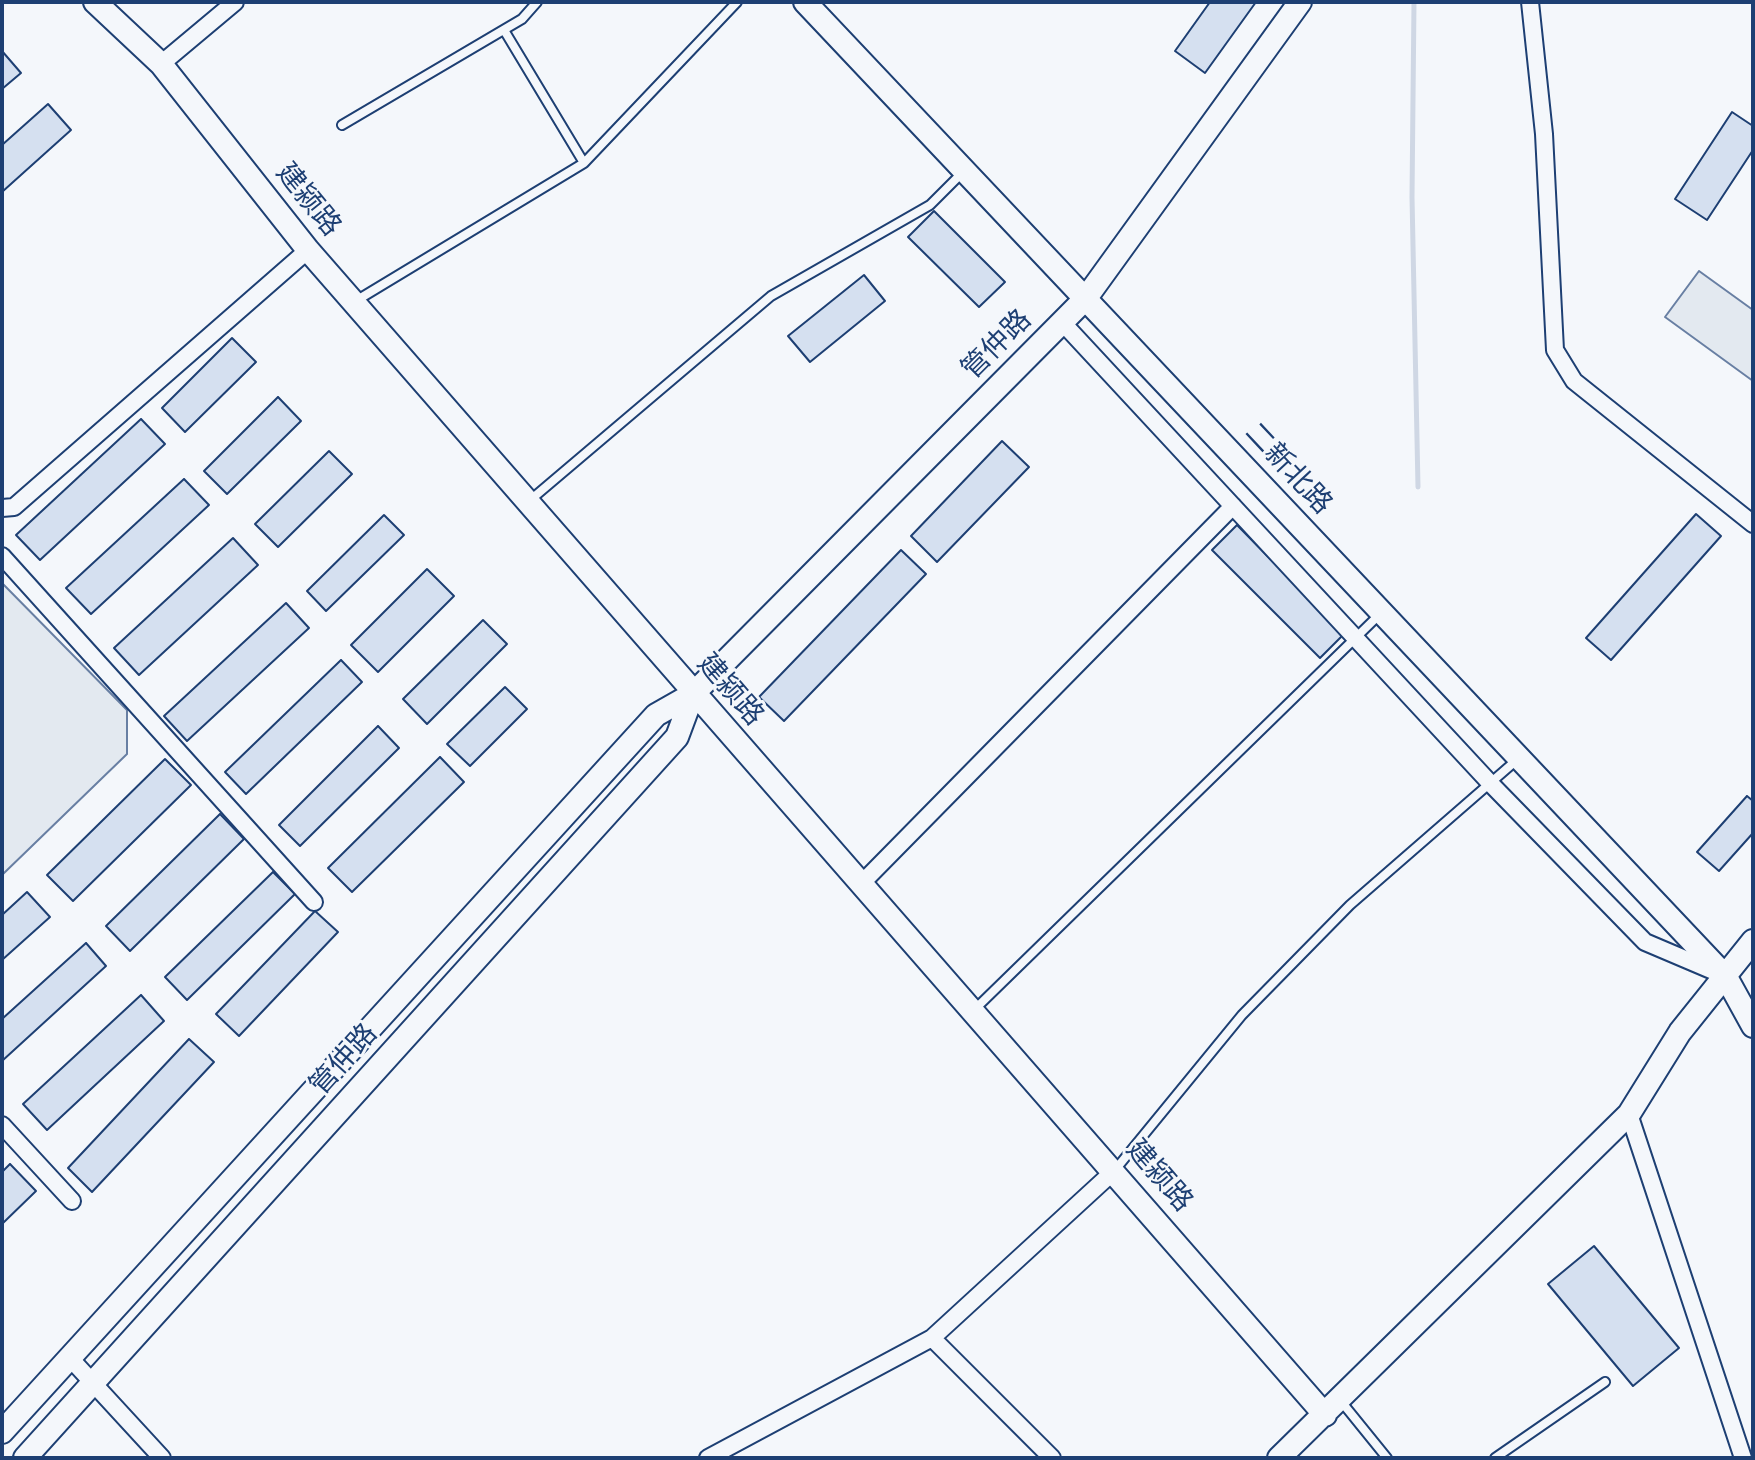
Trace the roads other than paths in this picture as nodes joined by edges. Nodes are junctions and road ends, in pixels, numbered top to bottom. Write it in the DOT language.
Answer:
graph roads {
  1 [pos="95,2"];
  2 [pos="235,2"];
  3 [pos="537,2"];
  4 [pos="737,2"];
  5 [pos="805,2"];
  6 [pos="1300,2"];
  7 [pos="1530,2"];
  8 [pos="504,30"];
  9 [pos="161,64"];
  10 [pos="342,125"];
  11 [pos="584,163"];
  12 [pos="965,170"];
  13 [pos="308,250"];
  14 [pos="1086,298"];
  15 [pos="354,302"];
  16 [pos="1062,322"];
  17 [pos="528,503"];
  18 [pos="1233,506"];
  19 [pos="2,508"];
  20 [pos="1753,524"];
  21 [pos="2,556"];
  22 [pos="1382,612"];
  23 [pos="1356,638"];
  24 [pos="693,694"];
  25 [pos="1519,758"];
  26 [pos="1490,783"];
  27 [pos="861,884"];
  28 [pos="314,902"];
  29 [pos="1753,941"];
  30 [pos="1726,977"];
  31 [pos="973,1011"];
  32 [pos="1753,1026"];
  33 [pos="1629,1114"];
  34 [pos="2,1125"];
  35 [pos="1114,1171"];
  36 [pos="72,1201"];
  37 [pos="932,1338"];
  38 [pos="70,1358"];
  39 [pos="92,1382"];
  40 [pos="1605,1382"];
  41 [pos="1333,1408"];
  42 [pos="2,1432"];
  43 [pos="25,1458"];
  44 [pos="162,1458"];
  45 [pos="708,1458"];
  46 [pos="1052,1458"];
  47 [pos="1279,1458"];
  48 [pos="1387,1458"];
  49 [pos="1495,1458"];
  50 [pos="1743,1458"];
  1 -- 9 [label="street, 建颍路"];
  2 -- 9 [label="street"];
  3 -- 8 [label="lane"];
  4 -- 11 [label="lane"];
  5 -- 12 [label="street, 二新北路"];
  6 -- 14 [label="street, 管仲路"];
  7 -- 20 [label="street"];
  8 -- 10 [label="lane"];
  8 -- 11 [label="lane"];
  9 -- 13 [label="street, 建颍路"];
  11 -- 15 [label="lane"];
  12 -- 14 [label="street, 二新北路"];
  12 -- 17 [label="lane"];
  13 -- 15 [label="street, 建颍路"];
  13 -- 19 [label="street"];
  14 -- 16 [label="street, 管仲路"];
  14 -- 22 [label="street, 二新北路"];
  15 -- 17 [label="street, 建颍路"];
  16 -- 18 [label="street"];
  16 -- 24 [label="street, 管仲路"];
  17 -- 24 [label="street, 建颍路"];
  18 -- 23 [label="street"];
  18 -- 27 [label="street"];
  21 -- 28 [label="street"];
  22 -- 23 [label="lane"];
  22 -- 25 [label="street, 二新北路"];
  23 -- 26 [label="street"];
  23 -- 31 [label="lane"];
  24 -- 27 [label="street, 建颍路"];
  24 -- 38 [label="street, 管仲路"];
  24 -- 39 [label="street, 管仲路"];
  25 -- 26 [label="lane"];
  25 -- 30 [label="street, 二新北路"];
  26 -- 30 [label="street"];
  26 -- 35 [label="lane"];
  27 -- 31 [label="street, 建颍路"];
  29 -- 30 [label="street"];
  30 -- 32 [label="street, 二新北路"];
  30 -- 33 [label="street"];
  31 -- 35 [label="street, 建颍路"];
  33 -- 41 [label="street"];
  33 -- 50 [label="street"];
  34 -- 36 [label="street"];
  35 -- 37 [label="street"];
  35 -- 41 [label="street, 建颍路"];
  37 -- 45 [label="street"];
  37 -- 46 [label="street"];
  38 -- 39 [label="street"];
  38 -- 42 [label="street, 管仲路"];
  39 -- 43 [label="street, 管仲路"];
  39 -- 44 [label="street"];
  40 -- 49 [label="lane"];
  41 -- 47 [label="street"];
  41 -- 48 [label="lane"];
}
